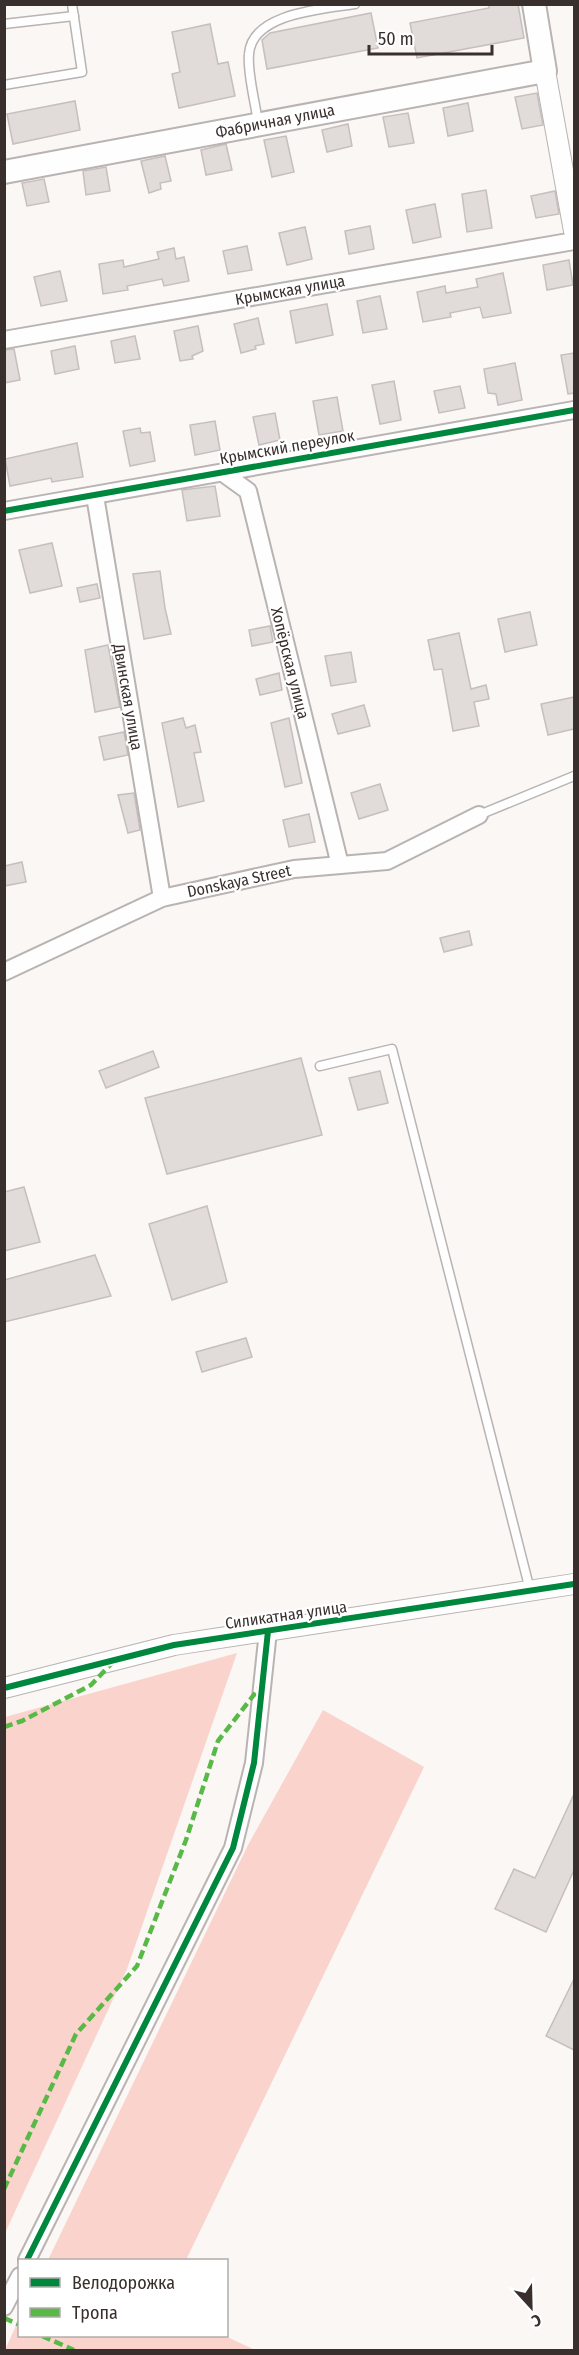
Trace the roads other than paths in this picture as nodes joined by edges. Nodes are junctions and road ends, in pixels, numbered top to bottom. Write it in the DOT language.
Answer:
graph roads {
  1 [pos="72,4"];
  2 [pos="299,4"];
  3 [pos="355,4"];
  4 [pos="534,4"];
  5 [pos="301,14"];
  6 [pos="74,16"];
  7 [pos="4,24"];
  8 [pos="545,71"];
  9 [pos="4,85"];
  10 [pos="258,125"];
  11 [pos="4,172"];
  12 [pos="574,231"];
  13 [pos="574,241"];
  14 [pos="4,340"];
  15 [pos="574,410"];
  16 [pos="223,473"];
  17 [pos="94,496"];
  18 [pos="4,511"];
  19 [pos="574,776"];
  20 [pos="480,814"];
  21 [pos="340,865"];
  22 [pos="162,898"];
  23 [pos="5,968"];
  24 [pos="320,1066"];
  25 [pos="574,1584"];
  26 [pos="531,1593"];
  27 [pos="268,1631"];
  28 [pos="4,1688"];
  29 [pos="28,2259"];
  30 [pos="18,2280"];
  31 [pos="4,2307"];
  1 -- 6 [label="lane"];
  2 -- 5 [label="lane"];
  3 -- 5 [label="lane"];
  4 -- 8 [label="main road"];
  5 -- 10 [label="lane"];
  6 -- 7 [label="lane"];
  6 -- 9 [label="lane"];
  8 -- 10 [label="main road, Фабричная улица"];
  8 -- 12 [label="street"];
  10 -- 11 [label="main road, Фабричная улица"];
  13 -- 14 [label="street, Крымская улица"];
  15 -- 16 [label="street, Крымский переулок"];
  16 -- 17 [label="street, Крымский переулок"];
  16 -- 21 [label="street, Хопёрская улица"];
  17 -- 18 [label="street, Крымский переулок"];
  17 -- 22 [label="street, Двинская улица"];
  19 -- 20 [label="lane"];
  20 -- 21 [label="street, Donskaya Street"];
  21 -- 22 [label="street, Donskaya Street"];
  22 -- 23 [label="street, Donskaya Street"];
  24 -- 26 [label="lane"];
  25 -- 26 [label="street, Силикатная улица"];
  26 -- 27 [label="street, Силикатная улица"];
  27 -- 28 [label="street, Силикатная улица"];
  27 -- 29 [label="street"];
  30 -- 31 [label="street"];
}
